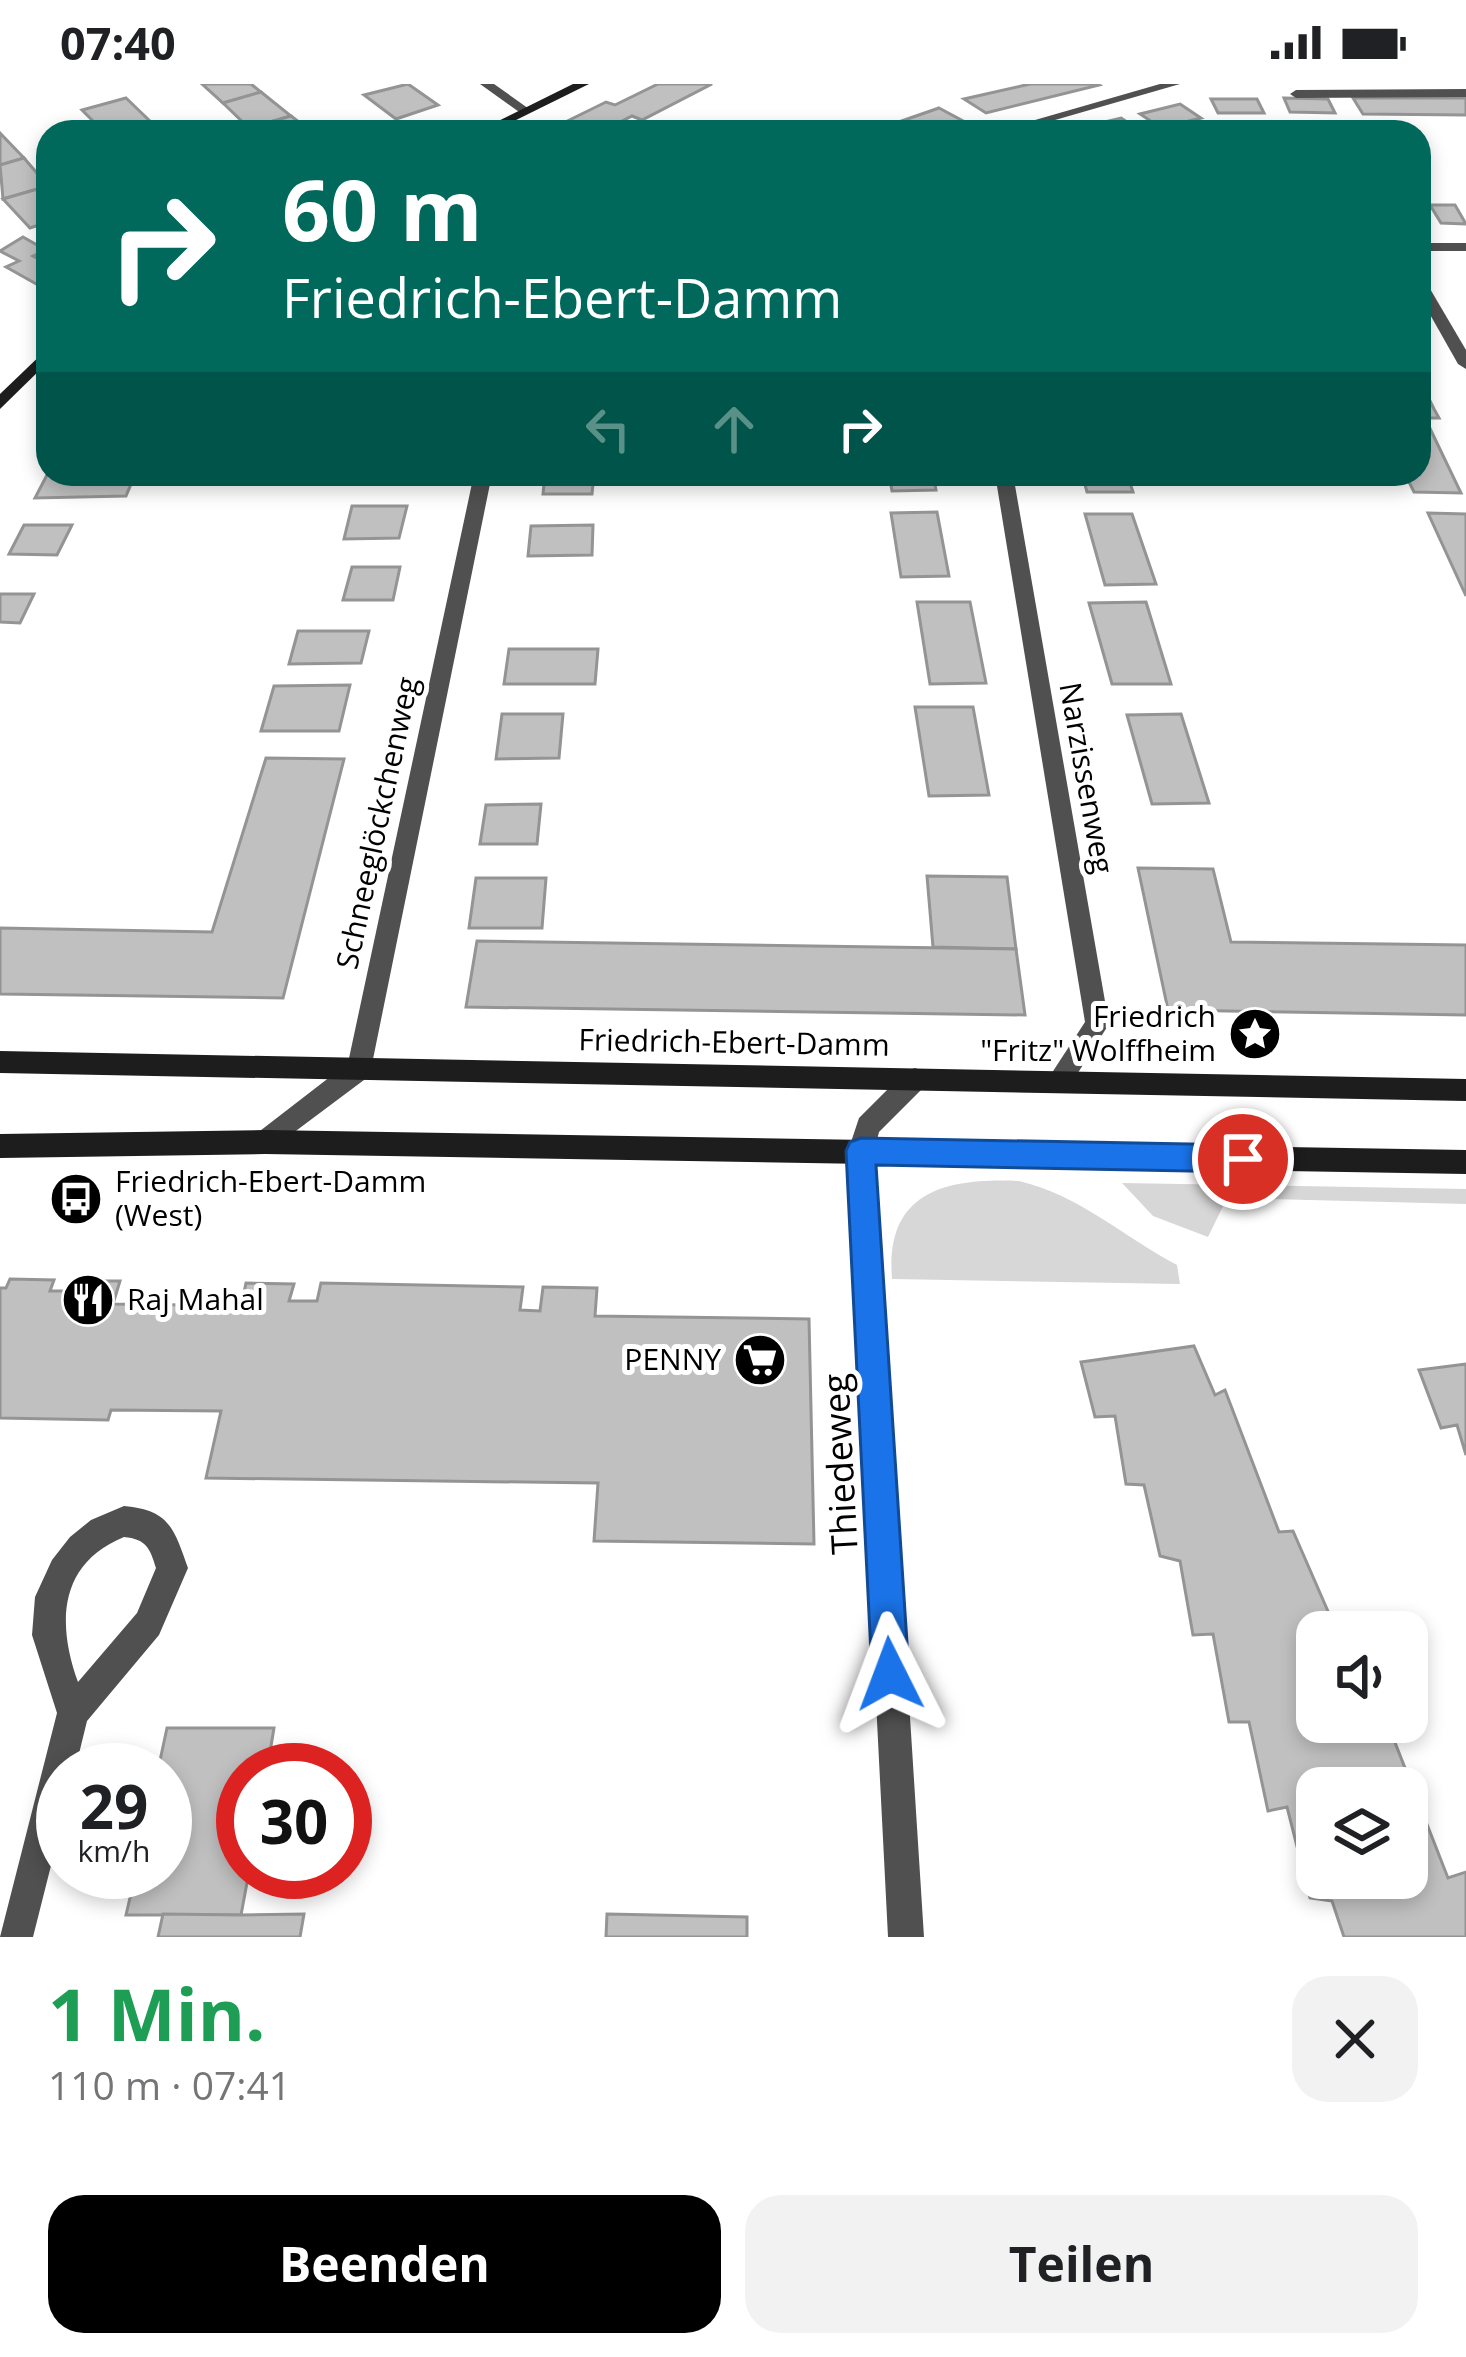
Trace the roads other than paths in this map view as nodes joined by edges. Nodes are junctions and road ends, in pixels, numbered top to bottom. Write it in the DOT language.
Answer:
graph roads {
  1 [pos="486,84"];
  2 [pos="583,84"];
  3 [pos="1174,84"];
  4 [pos="1466,93"];
  5 [pos="1296,94"];
  6 [pos="526,111"];
  7 [pos="507,120"];
  8 [pos="1043,120"];
  9 [pos="1431,247"];
  10 [pos="1466,247"];
  11 [pos="1431,303"];
  12 [pos="36,364"];
  13 [pos="1466,364"];
  14 [pos="2,397"];
  15 [pos="480,486"];
  16 [pos="1006,486"];
  17 [pos="0,1061"];
  18 [pos="359,1069"];
  19 [pos="915,1079"];
  20 [pos="1058,1082"];
  21 [pos="1466,1090"];
  22 [pos="265,1142"];
  23 [pos="0,1145"];
  24 [pos="861,1151"];
  25 [pos="1466,1162"];
  26 [pos="74,1714"];
  27 [pos="15,1937"];
  28 [pos="906,1937"];
  1 -- 6 [label="street"];
  2 -- 6 [label="main road"];
  3 -- 8 [label="street"];
  4 -- 5 [label="street"];
  6 -- 7 [label="main road"];
  9 -- 10 [label="street"];
  11 -- 13 [label="street"];
  12 -- 14 [label="main road"];
  15 -- 18 [label="street, Schneeglöckchenweg"];
  16 -- 20 [label="street, Narzissenweg"];
  17 -- 18 [label="main road, Friedrich-Ebert-Damm"];
  18 -- 19 [label="main road, Friedrich-Ebert-Damm"];
  18 -- 22 [label="street"];
  19 -- 20 [label="main road, Friedrich-Ebert-Damm"];
  19 -- 24 [label="street"];
  20 -- 21 [label="main road, Friedrich-Ebert-Damm"];
  22 -- 23 [label="main road"];
  22 -- 24 [label="main road"];
  24 -- 25 [label="main road"];
  24 -- 28 [label="street, Thiedeweg"];
  26 -- 26 [label="street"];
  26 -- 27 [label="street"];
}
